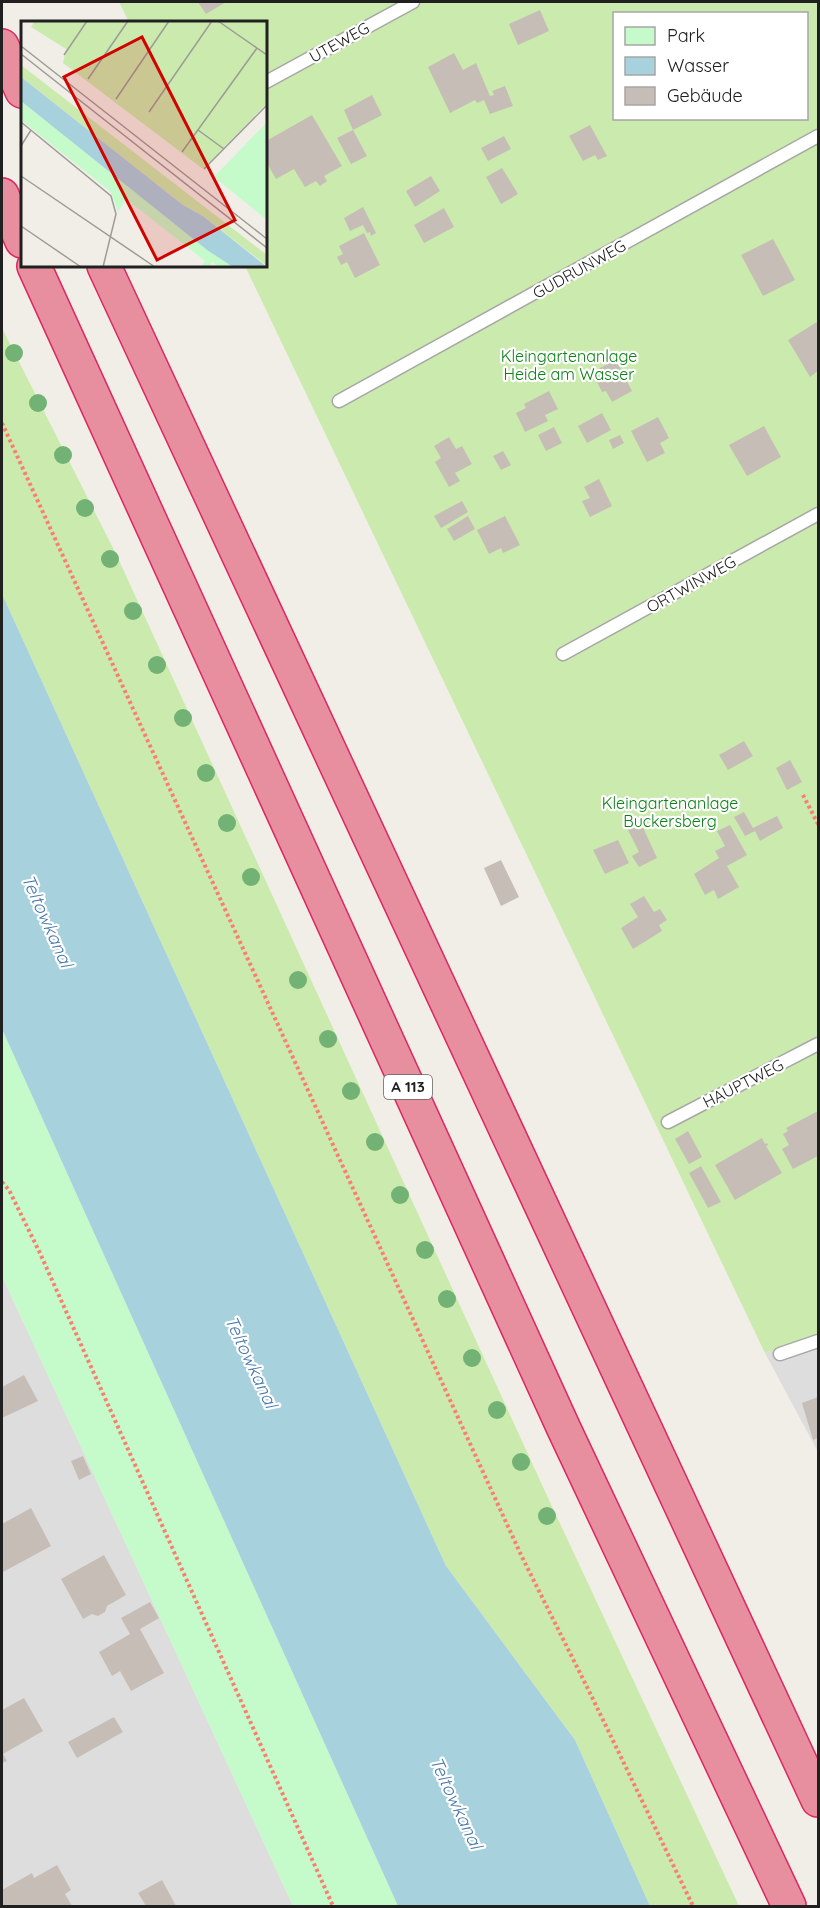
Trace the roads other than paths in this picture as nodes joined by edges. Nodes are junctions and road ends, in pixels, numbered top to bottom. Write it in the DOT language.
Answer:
graph roads {
  1 [pos="413,2"];
  2 [pos="2,46"];
  3 [pos="267,81"];
  4 [pos="21,89"];
  5 [pos="819,136"];
  6 [pos="2,195"];
  7 [pos="21,239"];
  8 [pos="34,267"];
  9 [pos="104,267"];
  10 [pos="339,401"];
  11 [pos="819,514"];
  12 [pos="563,654"];
  13 [pos="819,1044"];
  14 [pos="668,1122"];
  15 [pos="819,1341"];
  16 [pos="780,1354"];
  17 [pos="819,1800"];
  18 [pos="789,1906"];
  1 -- 3 [label="lane, UTEWEG"];
  2 -- 4 [label="highway"];
  5 -- 10 [label="lane, GUDRUNWEG"];
  6 -- 7 [label="highway"];
  8 -- 18 [label="highway, A 113"];
  9 -- 17 [label="highway"];
  11 -- 12 [label="lane, ORTWINWEG"];
  13 -- 14 [label="lane, HAUPTWEG"];
  15 -- 16 [label="lane"];
}
